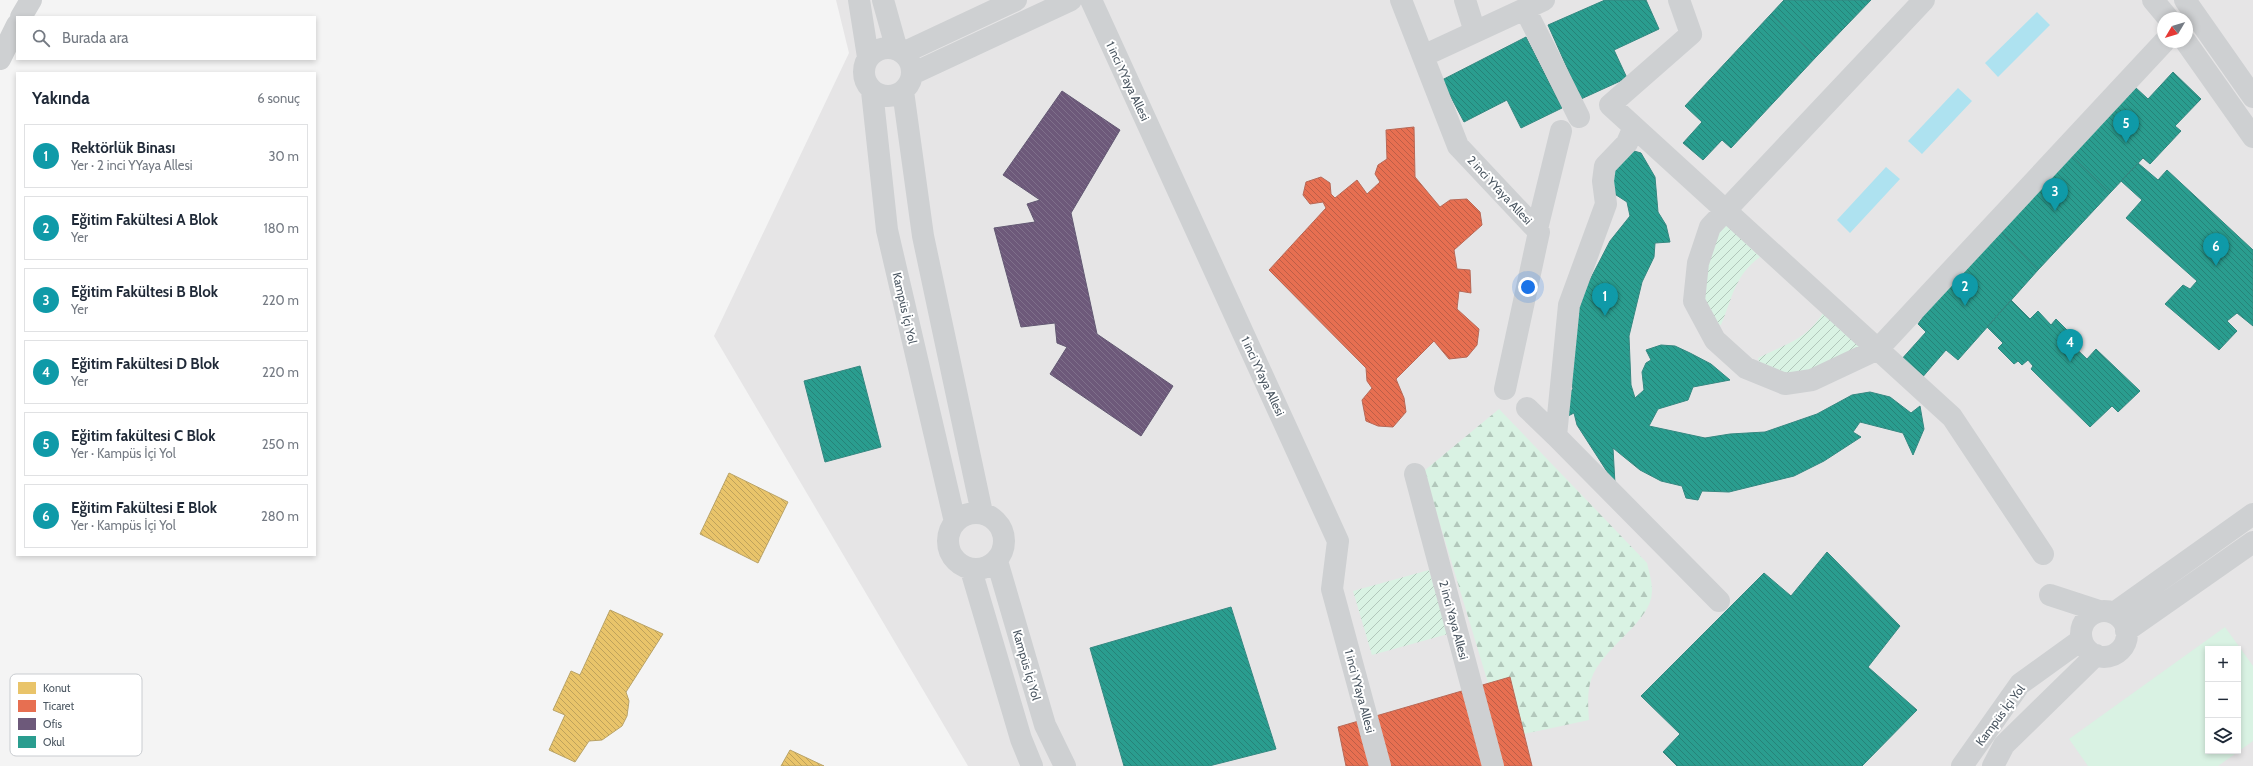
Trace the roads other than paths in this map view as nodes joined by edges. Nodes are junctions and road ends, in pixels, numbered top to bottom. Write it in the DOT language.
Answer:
graph roads {
  1 [pos="31,0"];
  2 [pos="859,0"];
  3 [pos="883,0"];
  4 [pos="1016,0"];
  5 [pos="1072,0"];
  6 [pos="1091,0"];
  7 [pos="1401,0"];
  8 [pos="1465,0"];
  9 [pos="1679,0"];
  10 [pos="1924,0"];
  11 [pos="2153,0"];
  12 [pos="2185,0"];
  13 [pos="1534,4"];
  14 [pos="2163,12"];
  15 [pos="22,16"];
  16 [pos="16,27"];
  17 [pos="1475,32"];
  18 [pos="2158,48"];
  19 [pos="2190,48"];
  20 [pos="900,52"];
  21 [pos="1423,56"];
  22 [pos="868,57"];
  23 [pos="0,59"];
  24 [pos="907,83"];
  25 [pos="872,91"];
  26 [pos="2253,97"];
  27 [pos="1610,105"];
  28 [pos="1570,123"];
  29 [pos="1634,127"];
  30 [pos="2253,137"];
  31 [pos="1725,210"];
  32 [pos="1537,229"];
  33 [pos="1878,349"];
  34 [pos="1505,389"];
  35 [pos="1528,408"];
  36 [pos="1556,436"];
  37 [pos="1415,474"];
  38 [pos="982,513"];
  39 [pos="2253,514"];
  40 [pos="954,522"];
  41 [pos="2250,549"];
  42 [pos="2043,554"];
  43 [pos="997,561"];
  44 [pos="971,570"];
  45 [pos="1719,601"];
  46 [pos="2106,612"];
  47 [pos="2126,631"];
  48 [pos="2081,636"];
  49 [pos="2096,655"];
  50 [pos="1032,766"];
  51 [pos="1065,766"];
  52 [pos="1380,766"];
  53 [pos="1492,766"];
  54 [pos="1962,766"];
  55 [pos="1993,766"];
  1 -- 15 [label="street"];
  2 -- 22 [label="street"];
  3 -- 20 [label="street"];
  4 -- 20 [label="street"];
  5 -- 24 [label="street"];
  6 -- 52 [label="street, 1 inci YYaya Allesi"];
  7 -- 21 [label="street, 2 inci YYaya Allesi"];
  8 -- 17 [label="street"];
  9 -- 27 [label="street"];
  10 -- 31 [label="street"];
  11 -- 14 [label="street"];
  12 -- 26 [label="street"];
  13 -- 17 [label="street"];
  13 -- 28 [label="street"];
  16 -- 23 [label="street"];
  17 -- 21 [label="street"];
  18 -- 33 [label="street"];
  19 -- 30 [label="street"];
  20 -- 22 [label="street"];
  20 -- 24 [label="street"];
  21 -- 32 [label="street, 2 inci YYaya Allesi"];
  22 -- 25 [label="street"];
  24 -- 25 [label="street"];
  24 -- 38 [label="street"];
  25 -- 40 [label="street, Kampüs İçi Yol"];
  27 -- 28 [label="street"];
  27 -- 29 [label="street"];
  28 -- 32 [label="street"];
  29 -- 31 [label="street"];
  29 -- 36 [label="street"];
  31 -- 33 [label="street"];
  31 -- 33 [label="street"];
  32 -- 34 [label="street, 2 inci YYaya Allesi"];
  33 -- 42 [label="street"];
  35 -- 36 [label="street"];
  36 -- 45 [label="street"];
  37 -- 53 [label="street, 2 inci Yaya Allesi"];
  38 -- 40 [label="street"];
  38 -- 43 [label="street"];
  39 -- 46 [label="street"];
  40 -- 44 [label="street"];
  41 -- 47 [label="street"];
  43 -- 44 [label="street"];
  43 -- 51 [label="street, Kampüs İçi Yol"];
  44 -- 50 [label="street"];
  46 -- 47 [label="street"];
  46 -- 48 [label="street"];
  46 -- 48 [label="street"];
  47 -- 49 [label="street"];
  48 -- 49 [label="street"];
  48 -- 54 [label="street, Kampüs İçi Yol"];
  49 -- 55 [label="street, Kampüs İçi Yol"];
}
